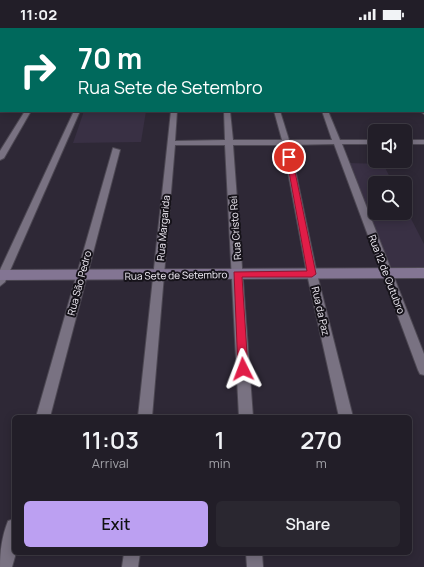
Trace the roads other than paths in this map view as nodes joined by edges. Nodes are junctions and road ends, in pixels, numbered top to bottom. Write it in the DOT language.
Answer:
graph roads {
  1 [pos="27,112"];
  2 [pos="77,112"];
  3 [pos="174,112"];
  4 [pos="227,112"];
  5 [pos="277,112"];
  6 [pos="325,112"];
  7 [pos="229,142"];
  8 [pos="286,142"];
  9 [pos="337,142"];
  10 [pos="368,142"];
  11 [pos="412,142"];
  12 [pos="424,142"];
  13 [pos="170,143"];
  14 [pos="116,150"];
  15 [pos="0,158"];
  16 [pos="386,273"];
  17 [pos="424,273"];
  18 [pos="238,274"];
  19 [pos="312,274"];
  20 [pos="160,275"];
  21 [pos="80,276"];
  22 [pos="1,278"];
  23 [pos="424,370"];
  24 [pos="44,415"];
  25 [pos="145,415"];
  26 [pos="246,415"];
  27 [pos="346,415"];
  28 [pos="12,535"];
  29 [pos="132,555"];
  30 [pos="254,555"];
  31 [pos="4,567"];
  32 [pos="130,567"];
  33 [pos="255,567"];
  1 -- 15 [label="street"];
  2 -- 22 [label="street"];
  3 -- 13 [label="street, Rua Margarida"];
  4 -- 7 [label="street, Rua Cristo Rei"];
  5 -- 8 [label="street, Rua da Paz"];
  6 -- 9 [label="street, Rua 12 de Outubro"];
  7 -- 8 [label="street"];
  7 -- 13 [label="street"];
  7 -- 18 [label="street, Rua Cristo Rei"];
  8 -- 9 [label="street"];
  8 -- 19 [label="street, Rua da Paz"];
  9 -- 10 [label="street"];
  9 -- 16 [label="street, Rua 12 de Outubro"];
  11 -- 12 [label="street"];
  13 -- 20 [label="street, Rua Margarida"];
  14 -- 21 [label="street, Rua São Pedro"];
  16 -- 17 [label="street, Rua Sete de Setembro"];
  16 -- 19 [label="street, Rua Sete de Setembro"];
  16 -- 23 [label="street, Rua 12 de Outubro"];
  18 -- 19 [label="street, Rua Sete de Setembro"];
  18 -- 20 [label="street, Rua Sete de Setembro"];
  18 -- 26 [label="street, Rua Cristo Rei"];
  19 -- 27 [label="street, Rua da Paz"];
  20 -- 21 [label="street, Rua Sete de Setembro"];
  20 -- 25 [label="street, Rua Margarida"];
  21 -- 22 [label="street, Rua Sete de Setembro"];
  21 -- 24 [label="street, Rua São Pedro"];
  28 -- 31 [label="street"];
  29 -- 32 [label="street"];
  30 -- 33 [label="street"];
}
